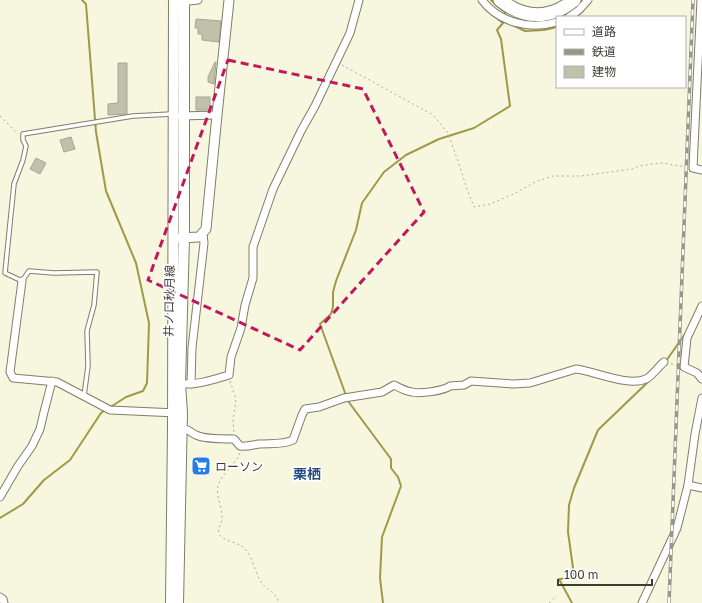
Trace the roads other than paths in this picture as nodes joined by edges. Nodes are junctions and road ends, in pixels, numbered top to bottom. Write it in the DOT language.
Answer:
graph roads {
  1 [pos="198,0"];
  2 [pos="230,0"];
  3 [pos="359,0"];
  4 [pos="482,0"];
  5 [pos="500,0"];
  6 [pos="515,0"];
  7 [pos="560,0"];
  8 [pos="574,0"];
  9 [pos="588,0"];
  10 [pos="701,0"];
  11 [pos="179,1"];
  12 [pos="570,16"];
  13 [pos="556,22"];
  14 [pos="217,115"];
  15 [pos="178,116"];
  16 [pos="702,170"];
  17 [pos="203,234"];
  18 [pos="179,238"];
  19 [pos="22,280"];
  20 [pos="702,306"];
  21 [pos="664,362"];
  22 [pos="702,379"];
  23 [pos="52,381"];
  24 [pos="180,384"];
  25 [pos="191,384"];
  26 [pos="84,396"];
  27 [pos="702,398"];
  28 [pos="177,413"];
  29 [pos="177,428"];
  30 [pos="698,435"];
  31 [pos="688,485"];
  32 [pos="702,488"];
  33 [pos="0,496"];
  34 [pos="0,597"];
  35 [pos="4,603"];
  36 [pos="171,603"];
  37 [pos="178,603"];
  38 [pos="642,603"];
  1 -- 11 [label="street"];
  2 -- 14 [label="street"];
  3 -- 25 [label="street"];
  4 -- 13 [label="street"];
  5 -- 8 [label="highway"];
  6 -- 7 [label="highway"];
  9 -- 12 [label="street"];
  10 -- 16 [label="street"];
  11 -- 15 [label="main road, 井ノ口秋月線"];
  14 -- 15 [label="street"];
  14 -- 17 [label="street"];
  15 -- 18 [label="main road, 井ノ口秋月線"];
  15 -- 19 [label="lane"];
  17 -- 18 [label="street"];
  17 -- 25 [label="street"];
  18 -- 24 [label="main road, 井ノ口秋月線"];
  18 -- 28 [label="main road, 井ノ口秋月線"];
  19 -- 23 [label="street"];
  19 -- 26 [label="lane"];
  20 -- 22 [label="street"];
  21 -- 29 [label="street"];
  23 -- 26 [label="street"];
  23 -- 33 [label="street"];
  24 -- 25 [label="street"];
  24 -- 28 [label="main road, 井ノ口秋月線"];
  26 -- 28 [label="street"];
  27 -- 30 [label="street"];
  28 -- 29 [label="main road, 井ノ口秋月線"];
  29 -- 36 [label="main road, 井ノ口秋月線"];
  29 -- 37 [label="main road, 井ノ口秋月線"];
  30 -- 31 [label="street"];
  31 -- 32 [label="street"];
  31 -- 38 [label="street"];
  34 -- 35 [label="street"];
}
